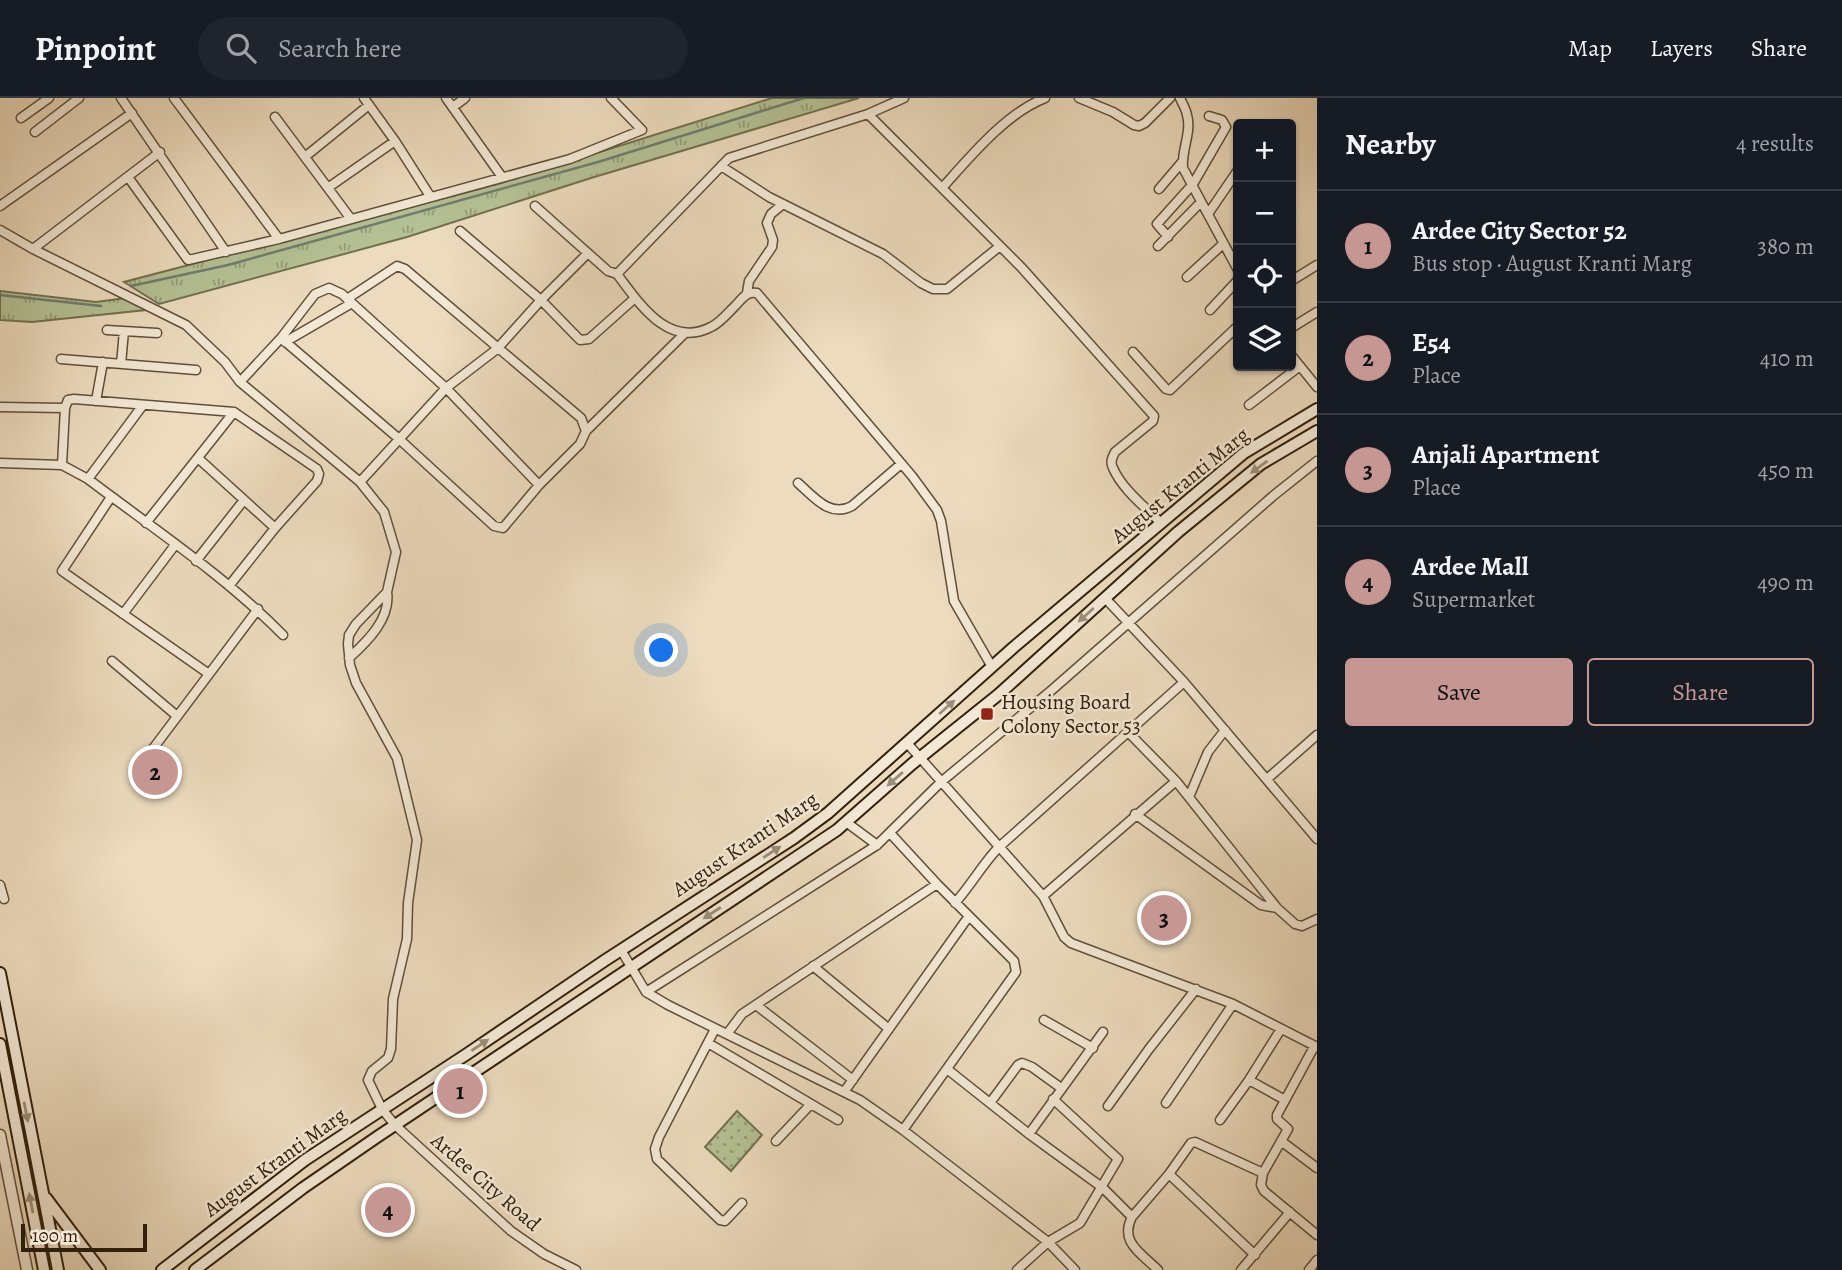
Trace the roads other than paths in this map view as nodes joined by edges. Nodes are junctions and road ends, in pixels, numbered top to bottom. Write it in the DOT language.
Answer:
graph roads {
  1 [pos="49,98"];
  2 [pos="79,98"];
  3 [pos="121,98"];
  4 [pos="174,98"];
  5 [pos="446,98"];
  6 [pos="465,98"];
  7 [pos="611,98"];
  8 [pos="904,98"];
  9 [pos="1045,98"];
  10 [pos="1080,98"];
  11 [pos="1170,98"];
  12 [pos="1180,98"];
  13 [pos="367,102"];
  14 [pos="453,107"];
  15 [pos="132,113"];
  16 [pos="868,114"];
  17 [pos="1209,116"];
  18 [pos="275,117"];
  19 [pos="21,118"];
  20 [pos="35,132"];
  21 [pos="395,141"];
  22 [pos="160,152"];
  23 [pos="306,156"];
  24 [pos="1182,162"];
  25 [pos="721,166"];
  26 [pos="128,177"];
  27 [pos="502,177"];
  28 [pos="1233,177"];
  29 [pos="1193,184"];
  30 [pos="329,187"];
  31 [pos="942,188"];
  32 [pos="1159,189"];
  33 [pos="430,196"];
  34 [pos="1201,202"];
  35 [pos="783,204"];
  36 [pos="0,206"];
  37 [pos="535,206"];
  38 [pos="1208,214"];
  39 [pos="351,219"];
  40 [pos="0,230"];
  41 [pos="460,231"];
  42 [pos="1168,237"];
  43 [pos="279,239"];
  44 [pos="1223,244"];
  45 [pos="1000,246"];
  46 [pos="1158,246"];
  47 [pos="33,249"];
  48 [pos="226,252"];
  49 [pos="588,253"];
  50 [pos="1233,253"];
  51 [pos="1317,265"];
  52 [pos="617,274"];
  53 [pos="1187,277"];
  54 [pos="1296,278"];
  55 [pos="1233,285"];
  56 [pos="747,293"];
  57 [pos="635,298"];
  58 [pos="541,300"];
  59 [pos="350,301"];
  60 [pos="1210,310"];
  61 [pos="1317,312"];
  62 [pos="1296,325"];
  63 [pos="107,330"];
  64 [pos="124,331"];
  65 [pos="1233,331"];
  66 [pos="157,333"];
  67 [pos="684,334"];
  68 [pos="283,340"];
  69 [pos="497,349"];
  70 [pos="1133,352"];
  71 [pos="61,359"];
  72 [pos="1296,361"];
  73 [pos="103,362"];
  74 [pos="121,364"];
  75 [pos="1300,366"];
  76 [pos="196,370"];
  77 [pos="240,382"];
  78 [pos="1317,387"];
  79 [pos="446,388"];
  80 [pos="96,401"];
  81 [pos="143,405"];
  82 [pos="1249,405"];
  83 [pos="0,407"];
  84 [pos="65,408"];
  85 [pos="1317,409"];
  86 [pos="234,412"];
  87 [pos="586,431"];
  88 [pos="1317,431"];
  89 [pos="398,438"];
  90 [pos="199,459"];
  91 [pos="1317,461"];
  92 [pos="0,463"];
  93 [pos="901,464"];
  94 [pos="62,465"];
  95 [pos="88,480"];
  96 [pos="360,482"];
  97 [pos="798,483"];
  98 [pos="539,485"];
  99 [pos="111,497"];
  100 [pos="244,500"];
  101 [pos="146,523"];
  102 [pos="1161,523"];
  103 [pos="275,528"];
  104 [pos="175,545"];
  105 [pos="196,561"];
  106 [pos="229,586"];
  107 [pos="387,592"];
  108 [pos="1105,598"];
  109 [pos="258,610"];
  110 [pos="123,614"];
  111 [pos="1128,622"];
  112 [pos="283,635"];
  113 [pos="349,658"];
  114 [pos="112,661"];
  115 [pos="992,667"];
  116 [pos="209,674"];
  117 [pos="1184,682"];
  118 [pos="177,716"];
  119 [pos="1225,730"];
  120 [pos="1128,732"];
  121 [pos="1317,735"];
  122 [pos="907,743"];
  123 [pos="920,757"];
  124 [pos="146,758"];
  125 [pos="1266,779"];
  126 [pos="1175,781"];
  127 [pos="941,782"];
  128 [pos="1189,797"];
  129 [pos="1135,814"];
  130 [pos="846,822"];
  131 [pos="890,833"];
  132 [pos="1317,839"];
  133 [pos="877,845"];
  134 [pos="998,848"];
  135 [pos="937,884"];
  136 [pos="0,885"];
  137 [pos="1043,896"];
  138 [pos="4,899"];
  139 [pos="956,903"];
  140 [pos="1277,908"];
  141 [pos="969,916"];
  142 [pos="1317,919"];
  143 [pos="621,950"];
  144 [pos="813,966"];
  145 [pos="630,967"];
  146 [pos="0,973"];
  147 [pos="1196,989"];
  148 [pos="646,992"];
  149 [pos="1233,1004"];
  150 [pos="756,1005"];
  151 [pos="1044,1020"];
  152 [pos="888,1028"];
  153 [pos="715,1029"];
  154 [pos="1281,1029"];
  155 [pos="1103,1032"];
  156 [pos="727,1034"];
  157 [pos="708,1043"];
  158 [pos="0,1044"];
  159 [pos="1315,1047"];
  160 [pos="1093,1048"];
  161 [pos="947,1069"];
  162 [pos="853,1080"];
  163 [pos="1249,1080"];
  164 [pos="1061,1088"];
  165 [pos="844,1092"];
  166 [pos="1053,1099"];
  167 [pos="1285,1100"];
  168 [pos="6,1101"];
  169 [pos="990,1103"];
  170 [pos="1166,1103"];
  171 [pos="811,1104"];
  172 [pos="1108,1106"];
  173 [pos="382,1109"];
  174 [pos="838,1120"];
  175 [pos="1220,1120"];
  176 [pos="395,1125"];
  177 [pos="903,1130"];
  178 [pos="1029,1134"];
  179 [pos="0,1135"];
  180 [pos="776,1141"];
  181 [pos="1281,1141"];
  182 [pos="1317,1168"];
  183 [pos="1263,1173"];
  184 [pos="1170,1174"];
  185 [pos="1103,1188"];
  186 [pos="42,1193"];
  187 [pos="742,1203"];
  188 [pos="1290,1212"];
  189 [pos="1132,1217"];
  190 [pos="1317,1236"];
  191 [pos="1048,1242"];
  192 [pos="1255,1255"];
  193 [pos="1317,1260"];
  194 [pos="27,1270"];
  195 [pos="44,1270"];
  196 [pos="58,1270"];
  197 [pos="100,1270"];
  198 [pos="162,1270"];
  199 [pos="195,1270"];
  200 [pos="576,1270"];
  201 [pos="1017,1270"];
  202 [pos="1075,1270"];
  203 [pos="1158,1270"];
  204 [pos="1241,1270"];
  205 [pos="1309,1270"];
  1 -- 19 [label="street"];
  2 -- 20 [label="street"];
  3 -- 15 [label="street"];
  4 -- 43 [label="street"];
  5 -- 14 [label="street"];
  6 -- 14 [label="street"];
  7 -- 27 [label="street"];
  8 -- 16 [label="street"];
  9 -- 31 [label="street"];
  10 -- 11 [label="street"];
  12 -- 24 [label="street"];
  13 -- 21 [label="street"];
  13 -- 23 [label="street"];
  14 -- 27 [label="street"];
  15 -- 22 [label="street"];
  15 -- 36 [label="street"];
  16 -- 25 [label="street"];
  16 -- 31 [label="street"];
  17 -- 29 [label="street"];
  18 -- 23 [label="street"];
  21 -- 30 [label="street"];
  21 -- 33 [label="street"];
  22 -- 26 [label="street"];
  22 -- 48 [label="street"];
  23 -- 30 [label="street"];
  24 -- 29 [label="street"];
  24 -- 32 [label="street"];
  25 -- 35 [label="street"];
  25 -- 52 [label="street"];
  26 -- 47 [label="street"];
  26 -- 48 [label="street"];
  27 -- 33 [label="street"];
  28 -- 38 [label="street"];
  29 -- 34 [label="street"];
  29 -- 42 [label="street"];
  30 -- 39 [label="street"];
  31 -- 45 [label="street"];
  33 -- 39 [label="street"];
  34 -- 38 [label="street"];
  34 -- 42 [label="street"];
  35 -- 45 [label="street"];
  35 -- 56 [label="street"];
  37 -- 49 [label="street"];
  38 -- 44 [label="street"];
  39 -- 43 [label="street"];
  40 -- 47 [label="street"];
  41 -- 58 [label="street"];
  42 -- 46 [label="street"];
  43 -- 48 [label="street"];
  44 -- 50 [label="street"];
  44 -- 53 [label="street"];
  45 -- 102 [label="street"];
  47 -- 77 [label="street"];
  49 -- 52 [label="street"];
  49 -- 58 [label="street"];
  51 -- 54 [label="street"];
  52 -- 57 [label="street"];
  55 -- 60 [label="street"];
  56 -- 67 [label="street"];
  56 -- 93 [label="street"];
  57 -- 58 [label="street"];
  57 -- 67 [label="street"];
  58 -- 69 [label="street"];
  59 -- 68 [label="street"];
  59 -- 68 [label="street"];
  59 -- 69 [label="street"];
  59 -- 79 [label="street"];
  61 -- 62 [label="street"];
  63 -- 64 [label="street"];
  64 -- 66 [label="street"];
  64 -- 74 [label="street"];
  65 -- 70 [label="street"];
  67 -- 87 [label="street"];
  68 -- 77 [label="street"];
  68 -- 89 [label="street"];
  69 -- 79 [label="street"];
  69 -- 87 [label="street"];
  71 -- 73 [label="street"];
  72 -- 75 [label="street"];
  73 -- 74 [label="street"];
  73 -- 80 [label="street"];
  74 -- 76 [label="street"];
  75 -- 78 [label="street"];
  75 -- 82 [label="street"];
  77 -- 96 [label="street"];
  79 -- 89 [label="street"];
  79 -- 98 [label="street"];
  80 -- 81 [label="street"];
  80 -- 84 [label="street"];
  81 -- 86 [label="street"];
  81 -- 95 [label="street"];
  83 -- 84 [label="street"];
  84 -- 94 [label="street"];
  85 -- 102 [label="main road, August Kranti Marg"];
  86 -- 90 [label="street"];
  86 -- 103 [label="street"];
  87 -- 98 [label="street"];
  88 -- 108 [label="main road, August Kranti Marg, one-way"];
  89 -- 96 [label="street"];
  89 -- 98 [label="street"];
  90 -- 100 [label="street"];
  90 -- 101 [label="street"];
  91 -- 111 [label="street"];
  92 -- 94 [label="street"];
  93 -- 97 [label="street"];
  93 -- 115 [label="street"];
  94 -- 95 [label="street"];
  95 -- 99 [label="street"];
  96 -- 107 [label="street"];
  99 -- 101 [label="street"];
  99 -- 110 [label="street"];
  100 -- 103 [label="street"];
  100 -- 105 [label="street"];
  101 -- 104 [label="street"];
  102 -- 115 [label="main road, August Kranti Marg"];
  103 -- 106 [label="street"];
  104 -- 105 [label="street"];
  104 -- 110 [label="street"];
  105 -- 106 [label="street"];
  106 -- 109 [label="street"];
  107 -- 113 [label="street"];
  107 -- 113 [label="street"];
  108 -- 111 [label="street"];
  108 -- 123 [label="main road, August Kranti Marg, one-way"];
  109 -- 112 [label="street"];
  109 -- 116 [label="street"];
  110 -- 116 [label="street"];
  111 -- 117 [label="street"];
  111 -- 127 [label="street"];
  113 -- 173 [label="street, Ardee City Road"];
  114 -- 118 [label="street"];
  122 -- 115 [label="main road, August Kranti Marg, one-way"];
  116 -- 118 [label="street"];
  117 -- 119 [label="street"];
  117 -- 120 [label="street"];
  118 -- 124 [label="street"];
  119 -- 125 [label="street"];
  119 -- 128 [label="street"];
  120 -- 126 [label="street"];
  120 -- 134 [label="street"];
  121 -- 125 [label="street"];
  122 -- 123 [label="street"];
  143 -- 122 [label="main road, August Kranti Marg, one-way"];
  123 -- 127 [label="street"];
  123 -- 130 [label="main road, August Kranti Marg, one-way"];
  125 -- 132 [label="street"];
  126 -- 128 [label="street"];
  126 -- 129 [label="street"];
  127 -- 131 [label="street"];
  127 -- 134 [label="street"];
  128 -- 140 [label="street"];
  129 -- 137 [label="street"];
  129 -- 140 [label="street"];
  130 -- 133 [label="street"];
  130 -- 145 [label="main road, August Kranti Marg, one-way"];
  131 -- 133 [label="street"];
  131 -- 135 [label="street"];
  133 -- 148 [label="street"];
  134 -- 137 [label="street"];
  134 -- 139 [label="street"];
  135 -- 139 [label="street"];
  135 -- 144 [label="street"];
  136 -- 138 [label="street"];
  137 -- 147 [label="street"];
  139 -- 141 [label="street"];
  140 -- 142 [label="street"];
  141 -- 152 [label="street"];
  141 -- 161 [label="street"];
  143 -- 145 [label="street"];
  173 -- 143 [label="main road, August Kranti Marg, one-way"];
  144 -- 150 [label="street"];
  144 -- 152 [label="street"];
  145 -- 148 [label="street"];
  145 -- 176 [label="main road, August Kranti Marg"];
  146 -- 186 [label="main road, one-way"];
  147 -- 149 [label="street"];
  147 -- 172 [label="street"];
  148 -- 153 [label="street"];
  149 -- 154 [label="street"];
  149 -- 170 [label="street"];
  150 -- 156 [label="street"];
  150 -- 162 [label="street"];
  151 -- 160 [label="street"];
  152 -- 162 [label="street"];
  153 -- 156 [label="street"];
  153 -- 157 [label="street"];
  154 -- 159 [label="street"];
  154 -- 163 [label="street"];
  155 -- 160 [label="street"];
  156 -- 165 [label="street"];
  157 -- 171 [label="street"];
  157 -- 187 [label="street"];
  158 -- 168 [label="main road"];
  159 -- 167 [label="street"];
  160 -- 164 [label="street"];
  161 -- 169 [label="street"];
  161 -- 177 [label="street"];
  162 -- 165 [label="street"];
  163 -- 167 [label="street"];
  163 -- 175 [label="street"];
  164 -- 166 [label="street"];
  164 -- 169 [label="street"];
  165 -- 177 [label="street"];
  166 -- 178 [label="street"];
  166 -- 185 [label="street"];
  167 -- 181 [label="street"];
  195 -- 168 [label="main road, one-way"];
  169 -- 178 [label="street"];
  171 -- 174 [label="street"];
  171 -- 180 [label="street"];
  173 -- 176 [label="street, Ardee City Road"];
  173 -- 198 [label="main road, August Kranti Marg"];
  176 -- 199 [label="main road, August Kranti Marg"];
  176 -- 200 [label="street, Ardee City Road"];
  177 -- 191 [label="street"];
  178 -- 185 [label="street"];
  179 -- 194 [label="street"];
  181 -- 182 [label="street"];
  181 -- 183 [label="street"];
  183 -- 184 [label="street"];
  183 -- 188 [label="street"];
  184 -- 189 [label="street"];
  184 -- 192 [label="street"];
  185 -- 189 [label="street"];
  185 -- 191 [label="street"];
  186 -- 196 [label="main road"];
  186 -- 197 [label="main road"];
  188 -- 190 [label="street"];
  188 -- 192 [label="street"];
  189 -- 203 [label="street"];
  191 -- 201 [label="street"];
  191 -- 202 [label="street"];
  192 -- 204 [label="street"];
  193 -- 205 [label="street"];
}
